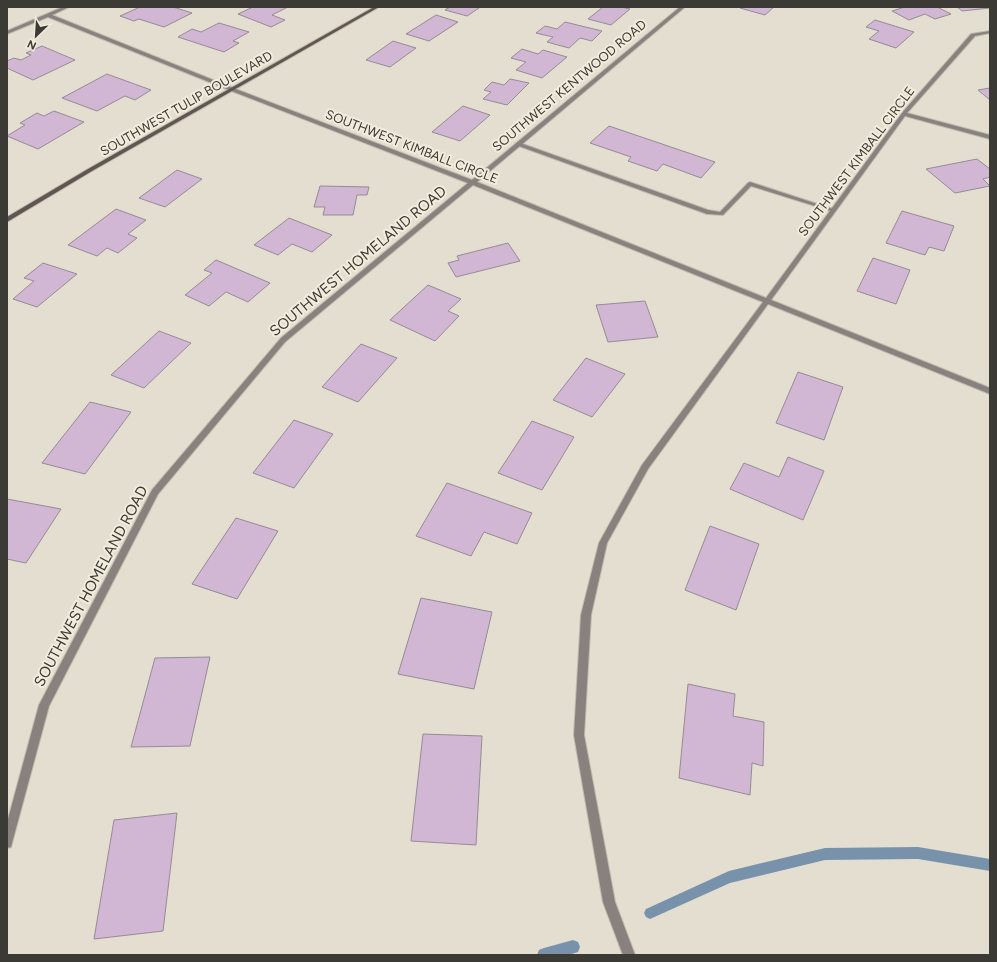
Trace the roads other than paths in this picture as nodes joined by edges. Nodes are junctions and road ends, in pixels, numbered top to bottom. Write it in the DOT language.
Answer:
graph roads {
  1 [pos="67,7"];
  2 [pos="377,7"];
  3 [pos="683,7"];
  4 [pos="47,16"];
  5 [pos="990,32"];
  6 [pos="7,33"];
  7 [pos="231,89"];
  8 [pos="904,114"];
  9 [pos="990,137"];
  10 [pos="518,144"];
  11 [pos="472,182"];
  12 [pos="834,210"];
  13 [pos="7,220"];
  14 [pos="767,301"];
  15 [pos="990,391"];
  16 [pos="7,843"];
  17 [pos="630,955"];
  1 -- 4 [label="street"];
  2 -- 7 [label="street, SOUTHWEST TULIP BOULEVARD"];
  3 -- 10 [label="street, SOUTHWEST KENTWOOD ROAD"];
  4 -- 6 [label="street"];
  4 -- 7 [label="street, SOUTHWEST KIMBALL CIRCLE"];
  5 -- 8 [label="street, SOUTHWEST KIMBALL CIRCLE"];
  7 -- 11 [label="street, SOUTHWEST KIMBALL CIRCLE"];
  7 -- 13 [label="street, SOUTHWEST TULIP BOULEVARD"];
  8 -- 9 [label="street"];
  8 -- 12 [label="street, SOUTHWEST KIMBALL CIRCLE"];
  10 -- 11 [label="street, SOUTHWEST KENTWOOD ROAD"];
  10 -- 12 [label="street"];
  11 -- 14 [label="street, SOUTHWEST KIMBALL CIRCLE"];
  11 -- 16 [label="street, SOUTHWEST HOMELAND ROAD"];
  12 -- 14 [label="street, SOUTHWEST KIMBALL CIRCLE"];
  14 -- 15 [label="street, SOUTHWEST KIMBALL CIRCLE"];
  14 -- 17 [label="street"];
}
